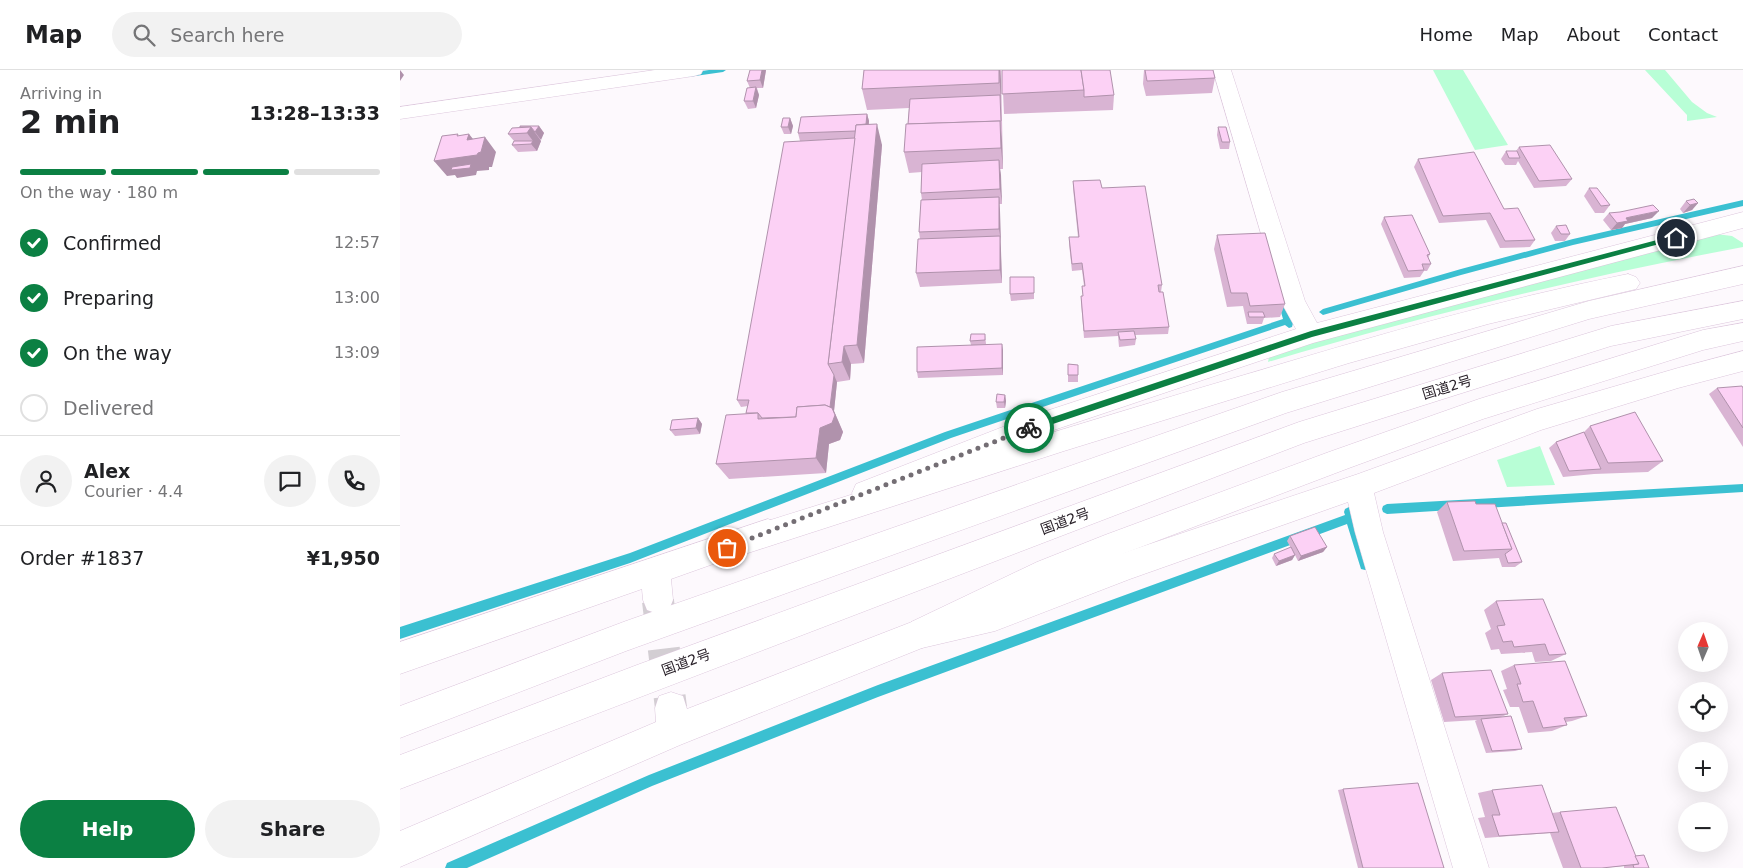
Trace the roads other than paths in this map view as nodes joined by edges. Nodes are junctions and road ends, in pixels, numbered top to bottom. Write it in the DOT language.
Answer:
graph roads {
  1 [pos="694,70"];
  2 [pos="1222,70"];
  3 [pos="400,113"];
  4 [pos="1740,225"];
  5 [pos="1743,275"];
  6 [pos="1743,310"];
  7 [pos="1743,332"];
  8 [pos="1311,334"];
  9 [pos="1743,360"];
  10 [pos="1358,486"];
  11 [pos="745,542"];
  12 [pos="922,632"];
  13 [pos="400,658"];
  14 [pos="400,722"];
  15 [pos="400,772"];
  16 [pos="400,849"];
  17 [pos="1471,868"];
  1 -- 3 [label="main road"];
  2 -- 8 [label="main road"];
  4 -- 8 [label="main road"];
  5 -- 11 [label="main road"];
  5 -- 14 [label="main road"];
  6 -- 15 [label="main road, 国道2号"];
  7 -- 12 [label="main road"];
  8 -- 11 [label="main road"];
  9 -- 10 [label="main road"];
  10 -- 12 [label="main road"];
  10 -- 17 [label="main road"];
  11 -- 13 [label="main road"];
  12 -- 16 [label="main road"];
}
